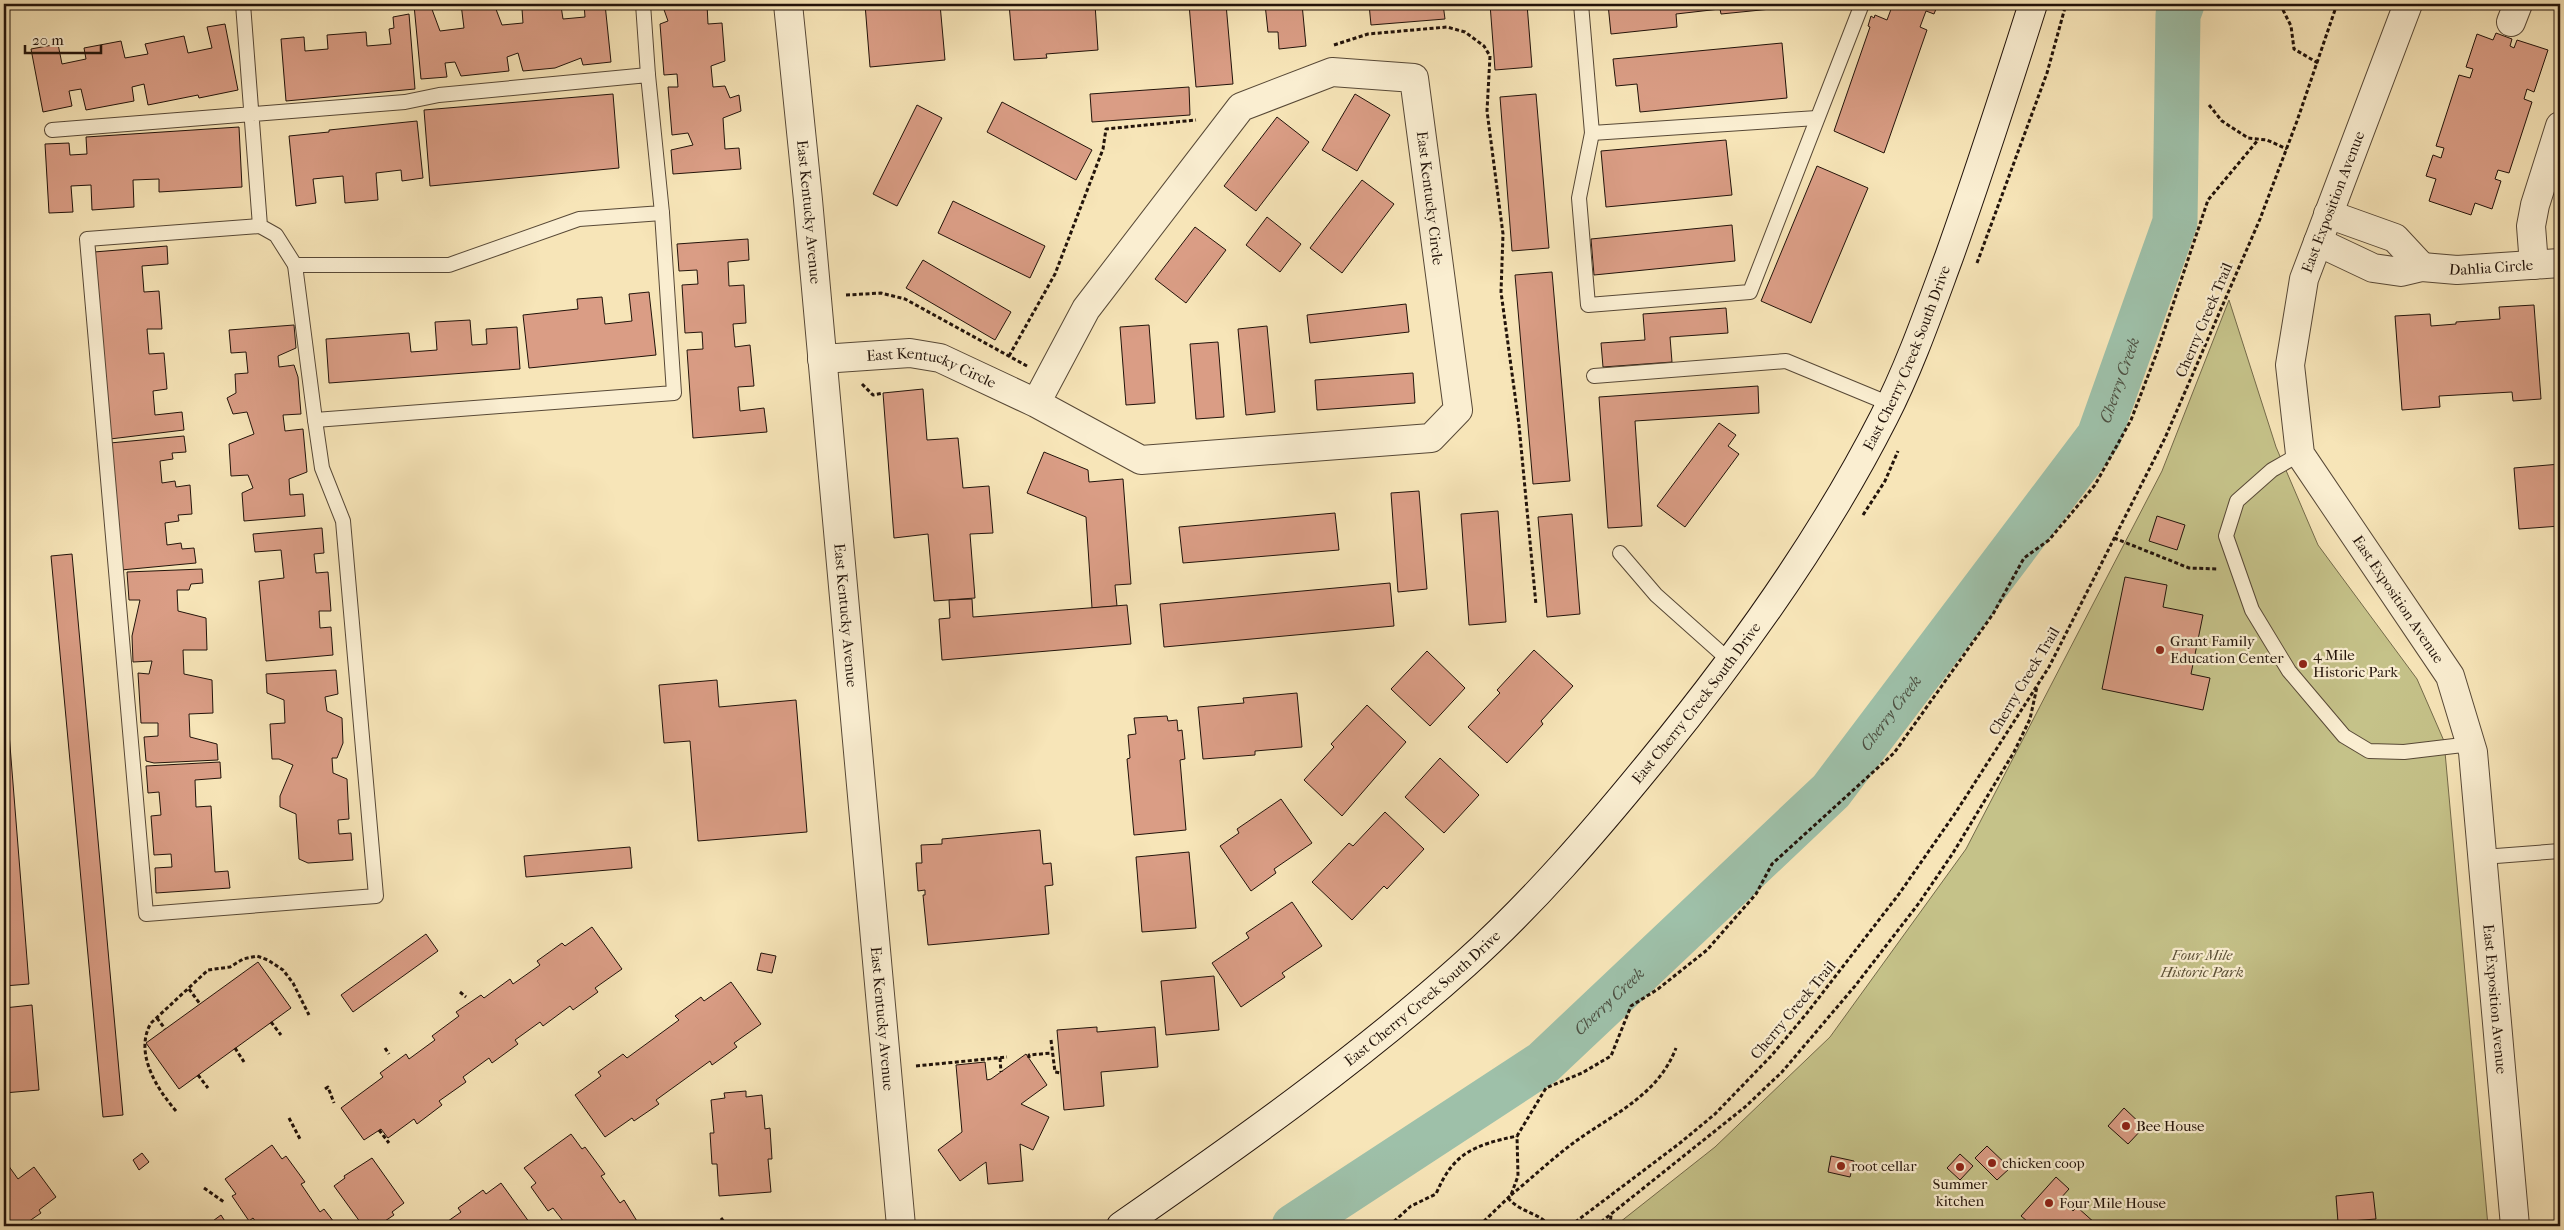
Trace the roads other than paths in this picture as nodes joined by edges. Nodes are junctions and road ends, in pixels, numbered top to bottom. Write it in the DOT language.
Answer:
graph roads {
  1 [pos="243,4"];
  2 [pos="643,4"];
  3 [pos="788,4"];
  4 [pos="1581,4"];
  5 [pos="1862,4"];
  6 [pos="2033,4"];
  7 [pos="2408,4"];
  8 [pos="648,74"];
  9 [pos="253,116"];
  10 [pos="1817,118"];
  11 [pos="2560,126"];
  12 [pos="52,130"];
  13 [pos="1592,133"];
  14 [pos="662,213"];
  15 [pos="2328,214"];
  16 [pos="260,226"];
  17 [pos="2318,242"];
  18 [pos="2547,264"];
  19 [pos="295,265"];
  20 [pos="2422,267"];
  21 [pos="822,360"];
  22 [pos="1594,376"];
  23 [pos="1036,404"];
  24 [pos="1890,404"];
  25 [pos="315,420"];
  26 [pos="2300,454"];
  27 [pos="1620,553"];
  28 [pos="1730,662"];
  29 [pos="2471,744"];
  30 [pos="2560,851"];
  31 [pos="2482,857"];
  32 [pos="1150,1206"];
  33 [pos="901,1226"];
  34 [pos="1105,1226"];
  35 [pos="1121,1226"];
  36 [pos="2515,1226"];
  1 -- 9 [label="lane"];
  2 -- 8 [label="lane"];
  3 -- 21 [label="street, East Kentucky Avenue"];
  4 -- 13 [label="lane"];
  5 -- 10 [label="lane"];
  6 -- 24 [label="street, East Cherry Creek South Drive"];
  7 -- 15 [label="street, East Exposition Avenue"];
  8 -- 9 [label="lane"];
  8 -- 14 [label="lane"];
  9 -- 12 [label="lane"];
  9 -- 16 [label="lane"];
  10 -- 13 [label="lane"];
  10 -- 13 [label="lane"];
  11 -- 18 [label="street"];
  14 -- 19 [label="lane"];
  14 -- 25 [label="lane"];
  15 -- 17 [label="street, East Exposition Avenue"];
  15 -- 20 [label="street"];
  16 -- 19 [label="lane"];
  16 -- 25 [label="lane"];
  17 -- 20 [label="street, Dahlia Circle"];
  17 -- 26 [label="street, East Exposition Avenue"];
  18 -- 20 [label="street, Dahlia Circle"];
  19 -- 25 [label="lane"];
  21 -- 23 [label="street, East Kentucky Circle"];
  21 -- 33 [label="street, East Kentucky Avenue"];
  22 -- 24 [label="lane"];
  23 -- 23 [label="street, East Kentucky Circle"];
  24 -- 28 [label="street, East Cherry Creek South Drive"];
  26 -- 29 [label="street, East Exposition Avenue"];
  26 -- 29 [label="lane"];
  27 -- 28 [label="lane"];
  28 -- 32 [label="street, East Cherry Creek South Drive"];
  29 -- 31 [label="street, East Exposition Avenue"];
  30 -- 31 [label="lane"];
  31 -- 36 [label="street, East Exposition Avenue"];
  32 -- 34 [label="street"];
  32 -- 35 [label="street, East Cherry Creek South Drive"];
}
